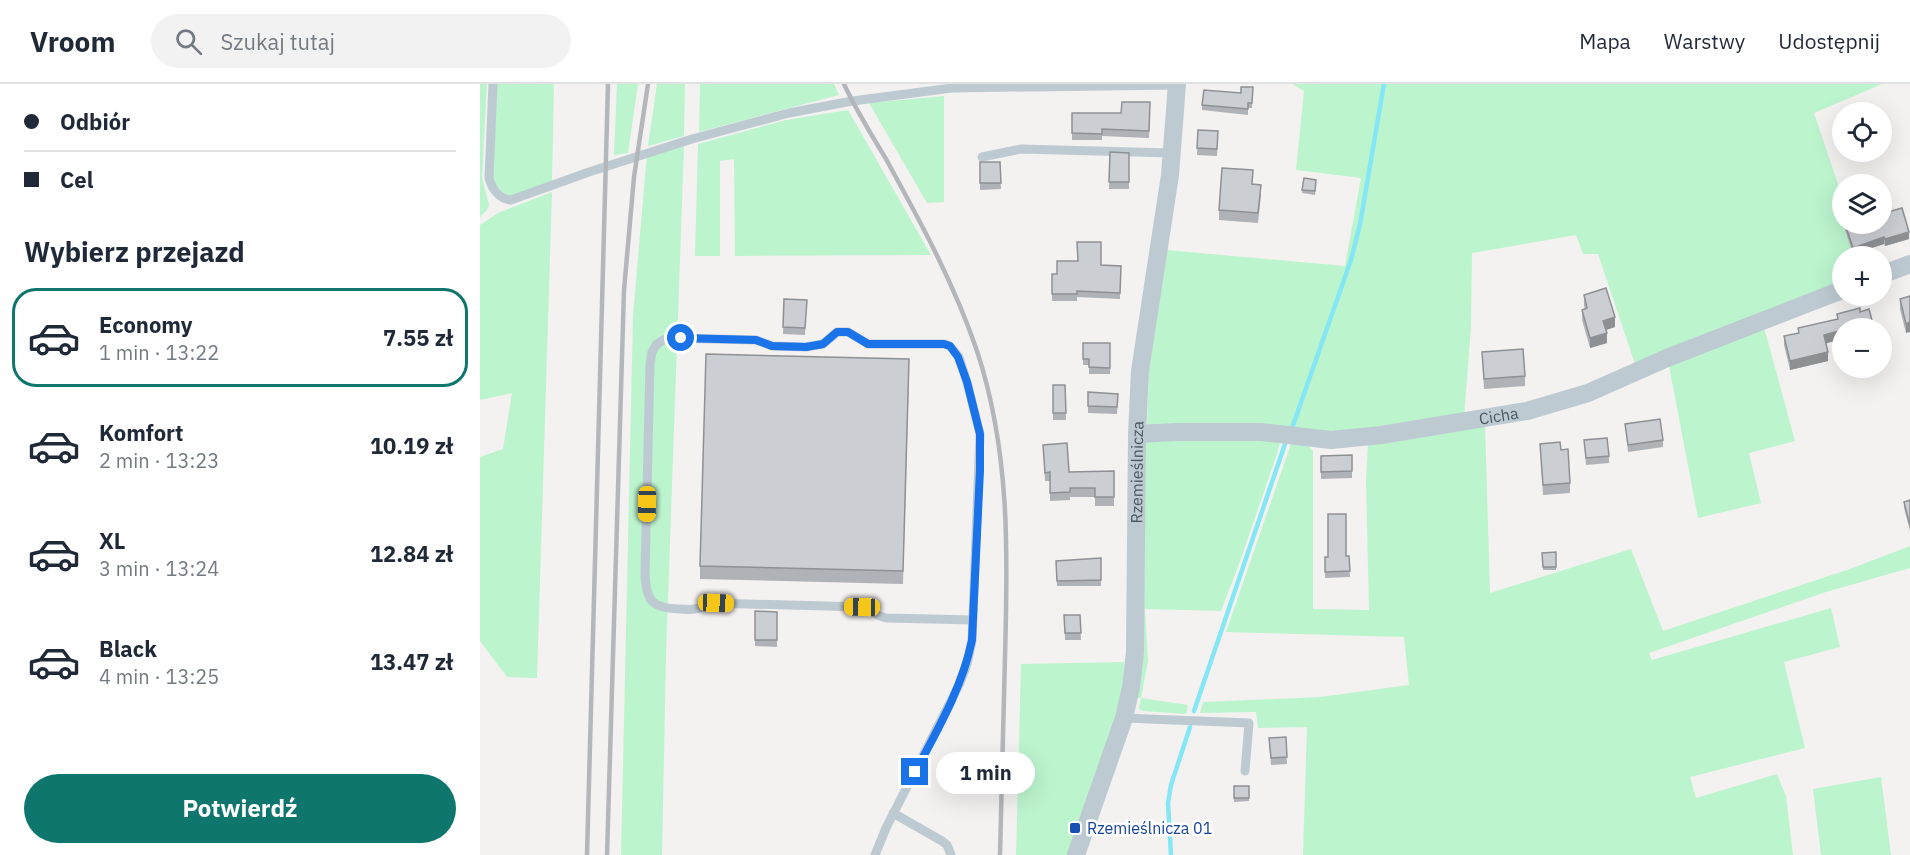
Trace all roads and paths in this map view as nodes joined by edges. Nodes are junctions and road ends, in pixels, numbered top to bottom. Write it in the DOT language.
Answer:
graph roads {
  1 [pos="493,84"];
  2 [pos="1177,85"];
  3 [pos="1172,153"];
  4 [pos="982,157"];
  5 [pos="1910,264"];
  6 [pos="1892,271"];
  7 [pos="1832,294"];
  8 [pos="1137,434"];
  9 [pos="973,620"];
  10 [pos="1124,718"];
  11 [pos="1245,771"];
  12 [pos="893,813"];
  13 [pos="875,855"];
  14 [pos="951,855"];
  15 [pos="1076,855"];
  1 -- 2 [label="lane"];
  2 -- 3 [label="street, Rzemieślnicza"];
  3 -- 4 [label="lane"];
  3 -- 8 [label="street, Rzemieślnicza"];
  5 -- 6 [label="street"];
  7 -- 8 [label="street, Cicha"];
  8 -- 10 [label="street, Rzemieślnicza"];
  9 -- 9 [label="lane"];
  9 -- 12 [label="lane"];
  10 -- 11 [label="lane"];
  10 -- 15 [label="street, Rzemieślnicza"];
  12 -- 13 [label="lane"];
  12 -- 14 [label="lane"];
}
